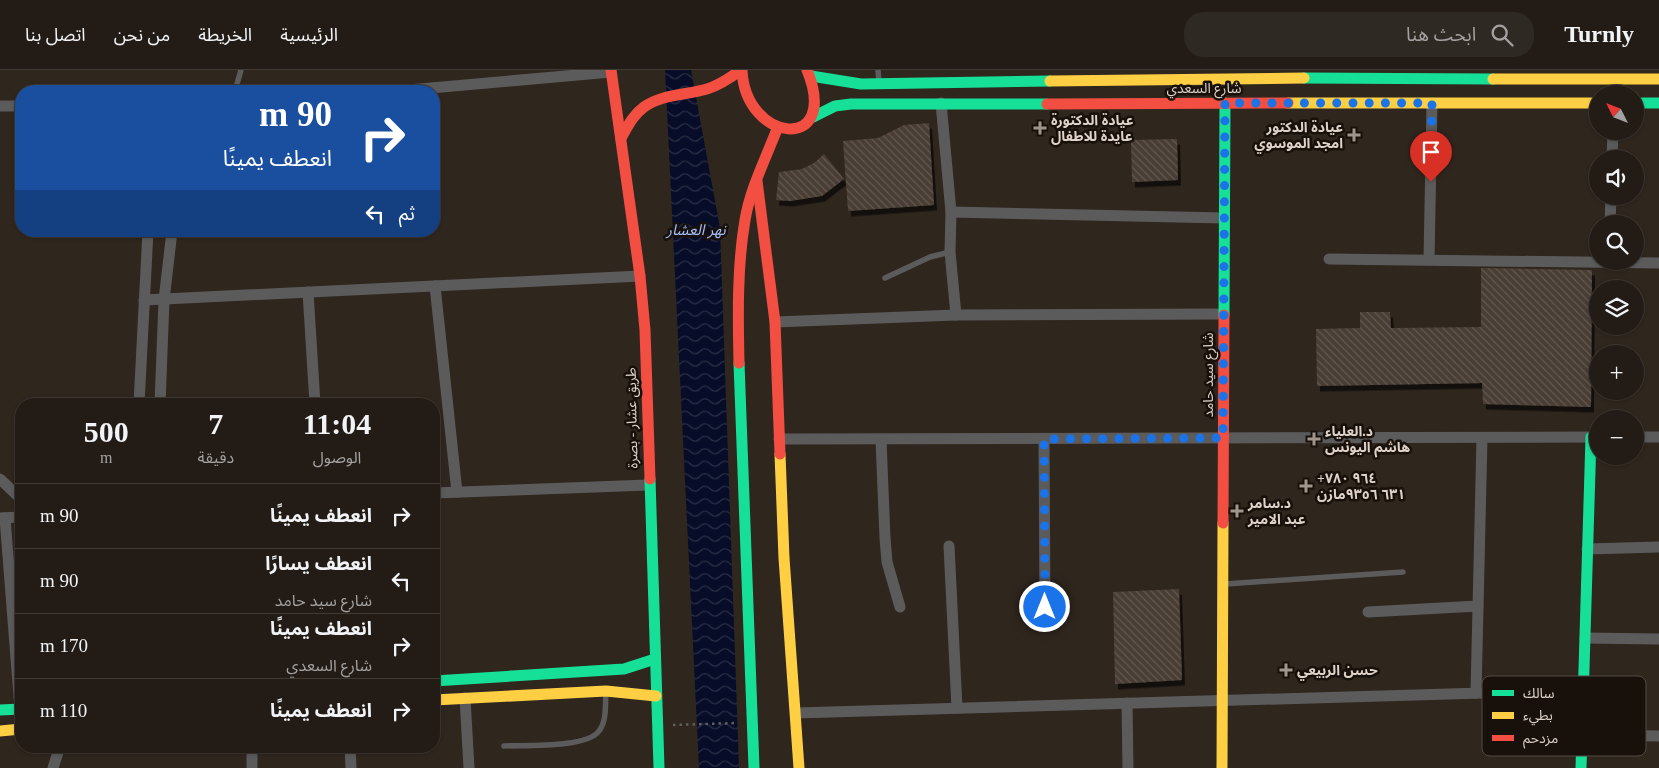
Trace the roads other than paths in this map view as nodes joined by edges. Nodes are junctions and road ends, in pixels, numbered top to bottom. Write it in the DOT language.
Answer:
graph roads {
  1 [pos="241,70"];
  2 [pos="741,70"];
  3 [pos="878,70"];
  4 [pos="611,71"];
  5 [pos="809,73"];
  6 [pos="1482,73"];
  7 [pos="1215,74"];
  8 [pos="1614,75"];
  9 [pos="1659,79"];
  10 [pos="879,83"];
  11 [pos="237,85"];
  12 [pos="440,87"];
  13 [pos="941,103"];
  14 [pos="1225,103"];
  15 [pos="1432,103"];
  16 [pos="1589,103"];
  17 [pos="1644,103"];
  18 [pos="1659,103"];
  19 [pos="0,106"];
  20 [pos="15,106"];
  21 [pos="813,117"];
  22 [pos="778,129"];
  23 [pos="621,138"];
  24 [pos="757,180"];
  25 [pos="950,212"];
  26 [pos="1224,218"];
  27 [pos="148,237"];
  28 [pos="171,237"];
  29 [pos="950,252"];
  30 [pos="1330,259"];
  31 [pos="1429,260"];
  32 [pos="1589,262"];
  33 [pos="1644,263"];
  34 [pos="1659,263"];
  35 [pos="640,276"];
  36 [pos="885,278"];
  37 [pos="435,286"];
  38 [pos="308,292"];
  39 [pos="144,300"];
  40 [pos="164,300"];
  41 [pos="1224,314"];
  42 [pos="956,315"];
  43 [pos="775,322"];
  44 [pos="139,398"];
  45 [pos="160,398"];
  46 [pos="314,398"];
  47 [pos="1589,437"];
  48 [pos="1644,437"];
  49 [pos="1659,437"];
  50 [pos="1223,438"];
  51 [pos="1482,438"];
  52 [pos="779,439"];
  53 [pos="1044,439"];
  54 [pos="881,440"];
  55 [pos="1592,465"];
  56 [pos="0,479"];
  57 [pos="648,484"];
  58 [pos="457,492"];
  59 [pos="15,493"];
  60 [pos="440,493"];
  61 [pos="15,517"];
  62 [pos="2,518"];
  63 [pos="949,546"];
  64 [pos="1659,547"];
  65 [pos="1587,549"];
  66 [pos="1403,572"];
  67 [pos="1222,584"];
  68 [pos="1478,606"];
  69 [pos="900,607"];
  70 [pos="1045,607"];
  71 [pos="1368,612"];
  72 [pos="1585,638"];
  73 [pos="1659,639"];
  74 [pos="15,649"];
  75 [pos="655,659"];
  76 [pos="1584,676"];
  77 [pos="440,681"];
  78 [pos="606,692"];
  79 [pos="1476,693"];
  80 [pos="1482,693"];
  81 [pos="656,696"];
  82 [pos="465,698"];
  83 [pos="440,700"];
  84 [pos="1222,700"];
  85 [pos="1127,703"];
  86 [pos="957,708"];
  87 [pos="15,709"];
  88 [pos="0,710"];
  89 [pos="796,713"];
  90 [pos="15,730"];
  91 [pos="0,731"];
  92 [pos="1646,736"];
  93 [pos="1659,736"];
  94 [pos="504,746"];
  95 [pos="58,753"];
  96 [pos="252,753"];
  97 [pos="350,753"];
  98 [pos="53,768"];
  99 [pos="252,768"];
  100 [pos="351,768"];
  101 [pos="469,768"];
  102 [pos="660,768"];
  103 [pos="754,768"];
  104 [pos="799,768"];
  105 [pos="1128,768"];
  106 [pos="1222,768"];
  1 -- 11 [label="lane"];
  2 -- 22 [label="main road"];
  2 -- 23 [label="main road"];
  3 -- 10 [label="lane"];
  4 -- 12 [label="street"];
  4 -- 23 [label="main road, طريق عشار - بصرة"];
  5 -- 10 [label="main road, شارع السعدي"];
  5 -- 21 [label="main road"];
  6 -- 7 [label="main road, شارع السعدي"];
  6 -- 8 [label="main road, شارع السعدي"];
  7 -- 10 [label="main road, شارع السعدي"];
  8 -- 9 [label="main road, شارع السعدي"];
  13 -- 14 [label="main road, شارع السعدي"];
  13 -- 21 [label="main road, شارع السعدي"];
  13 -- 25 [label="street"];
  14 -- 15 [label="main road, شارع السعدي"];
  14 -- 26 [label="main road, شارع سيد حامد"];
  15 -- 16 [label="main road, شارع السعدي"];
  15 -- 31 [label="street"];
  17 -- 18 [label="main road"];
  19 -- 20 [label="street"];
  21 -- 22 [label="main road, شارع السعدي"];
  22 -- 24 [label="main road"];
  23 -- 35 [label="main road, طريق عشار - بصرة"];
  24 -- 43 [label="main road"];
  24 -- 103 [label="main road"];
  25 -- 26 [label="street"];
  25 -- 29 [label="street"];
  26 -- 41 [label="main road, شارع سيد حامد"];
  27 -- 39 [label="street"];
  28 -- 40 [label="street"];
  29 -- 36 [label="lane"];
  29 -- 42 [label="street"];
  30 -- 31 [label="street"];
  31 -- 32 [label="street"];
  33 -- 34 [label="street"];
  35 -- 37 [label="street"];
  35 -- 57 [label="main road, طريق عشار - بصرة"];
  37 -- 38 [label="street"];
  37 -- 58 [label="street"];
  38 -- 40 [label="street"];
  38 -- 46 [label="street"];
  39 -- 40 [label="street"];
  39 -- 44 [label="street"];
  40 -- 45 [label="street"];
  41 -- 42 [label="street"];
  41 -- 50 [label="main road, شارع سيد حامد"];
  42 -- 43 [label="street"];
  43 -- 52 [label="main road"];
  47 -- 51 [label="street"];
  48 -- 49 [label="street"];
  50 -- 51 [label="street"];
  50 -- 53 [label="street"];
  50 -- 67 [label="main road, شارع سيد حامد"];
  51 -- 68 [label="street"];
  52 -- 54 [label="street"];
  52 -- 89 [label="main road"];
  53 -- 54 [label="street"];
  53 -- 70 [label="street"];
  54 -- 69 [label="street"];
  55 -- 65 [label="main road"];
  56 -- 59 [label="street"];
  57 -- 58 [label="street"];
  57 -- 75 [label="main road, طريق عشار - بصرة"];
  58 -- 60 [label="street"];
  61 -- 62 [label="street"];
  62 -- 74 [label="street"];
  63 -- 86 [label="street"];
  64 -- 65 [label="street"];
  65 -- 72 [label="main road"];
  66 -- 67 [label="lane"];
  67 -- 84 [label="main road, شارع سيد حامد"];
  68 -- 71 [label="street"];
  68 -- 79 [label="street"];
  72 -- 73 [label="street"];
  72 -- 76 [label="main road"];
  75 -- 77 [label="main road"];
  75 -- 81 [label="main road, طريق عشار - بصرة"];
  78 -- 81 [label="main road"];
  78 -- 82 [label="main road"];
  78 -- 94 [label="lane"];
  79 -- 80 [label="street"];
  79 -- 84 [label="street"];
  81 -- 102 [label="main road, طريق عشار - بصرة"];
  82 -- 83 [label="main road"];
  82 -- 101 [label="street"];
  84 -- 85 [label="street"];
  84 -- 106 [label="main road, شارع سيد حامد"];
  85 -- 86 [label="street"];
  85 -- 105 [label="street"];
  86 -- 89 [label="street"];
  87 -- 88 [label="main road"];
  89 -- 104 [label="main road"];
  90 -- 91 [label="main road"];
  92 -- 93 [label="street"];
  95 -- 98 [label="street"];
  96 -- 99 [label="street"];
  97 -- 100 [label="street"];
}
